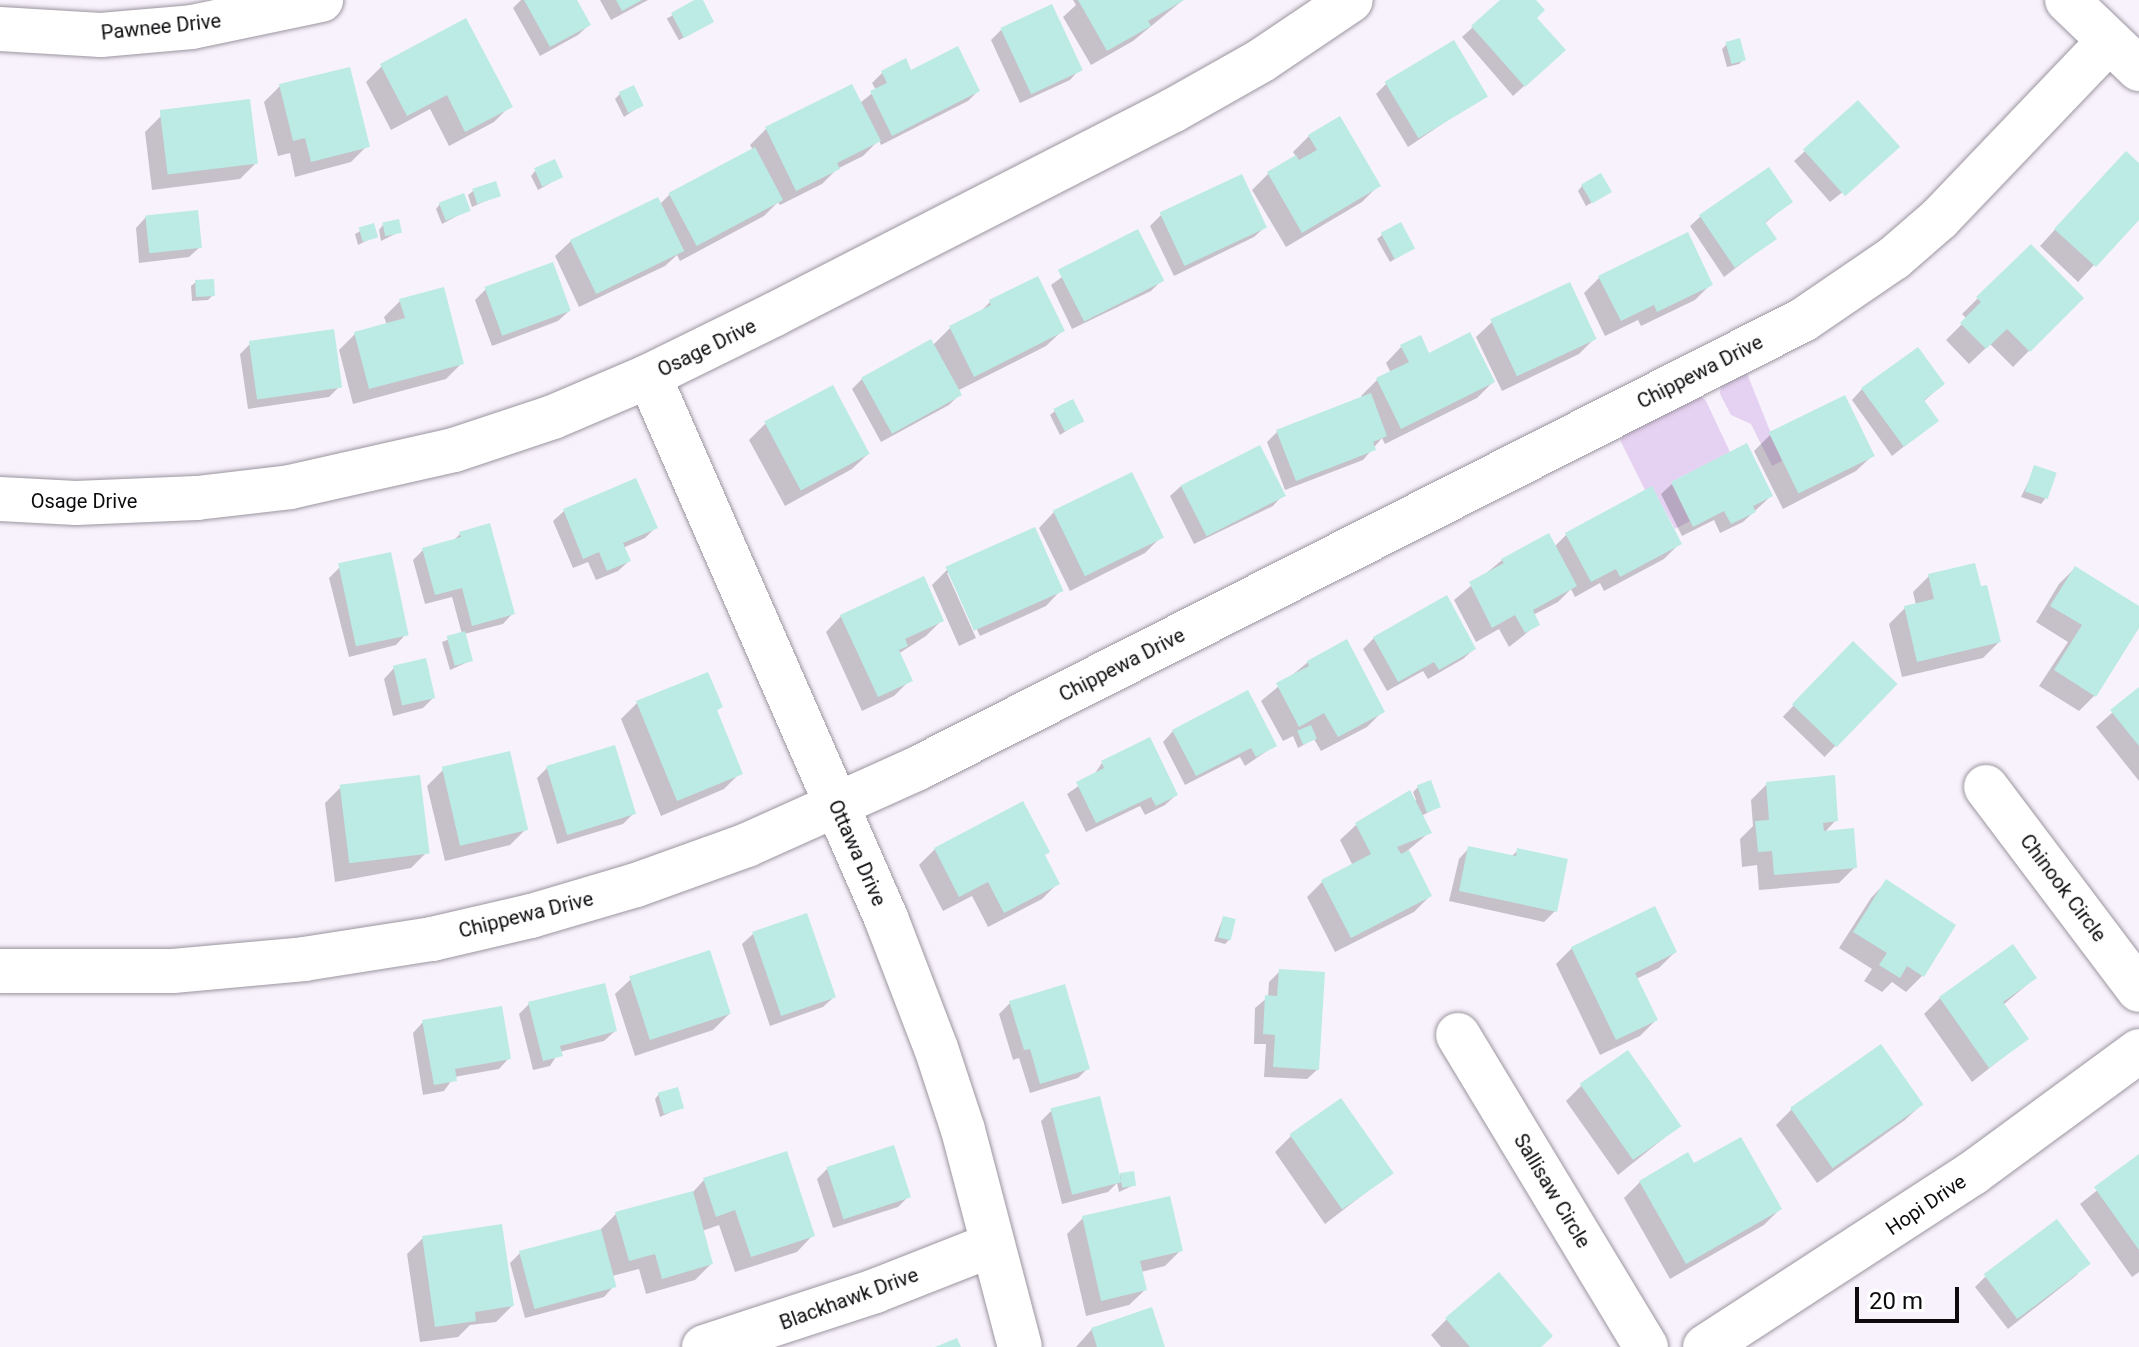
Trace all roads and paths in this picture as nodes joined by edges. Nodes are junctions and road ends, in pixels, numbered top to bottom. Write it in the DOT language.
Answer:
graph roads {
  1 [pos="321,0"];
  2 [pos="1351,0"];
  3 [pos="2067,0"];
  4 [pos="0,29"];
  5 [pos="2124,55"];
  6 [pos="649,376"];
  7 [pos="0,499"];
  8 [pos="1986,787"];
  9 [pos="836,805"];
  10 [pos="0,971"];
  11 [pos="2139,990"];
  12 [pos="1458,1035"];
  13 [pos="2139,1051"];
  14 [pos="992,1245"];
  15 [pos="704,1347"];
  16 [pos="1020,1347"];
  17 [pos="1646,1347"];
  18 [pos="1705,1347"];
  1 -- 4 [label="street, Pawnee Drive"];
  2 -- 6 [label="street, Osage Drive"];
  3 -- 5 [label="street"];
  5 -- 9 [label="street, Chippewa Drive"];
  6 -- 7 [label="street, Osage Drive"];
  6 -- 9 [label="street, Ottawa Drive"];
  8 -- 11 [label="street, Chinook Circle"];
  9 -- 10 [label="street, Chippewa Drive"];
  9 -- 14 [label="street, Ottawa Drive"];
  12 -- 17 [label="street, Sallisaw Circle"];
  13 -- 18 [label="street, Hopi Drive"];
  14 -- 15 [label="street, Blackhawk Drive"];
  14 -- 16 [label="street, Ottawa Drive"];
}
